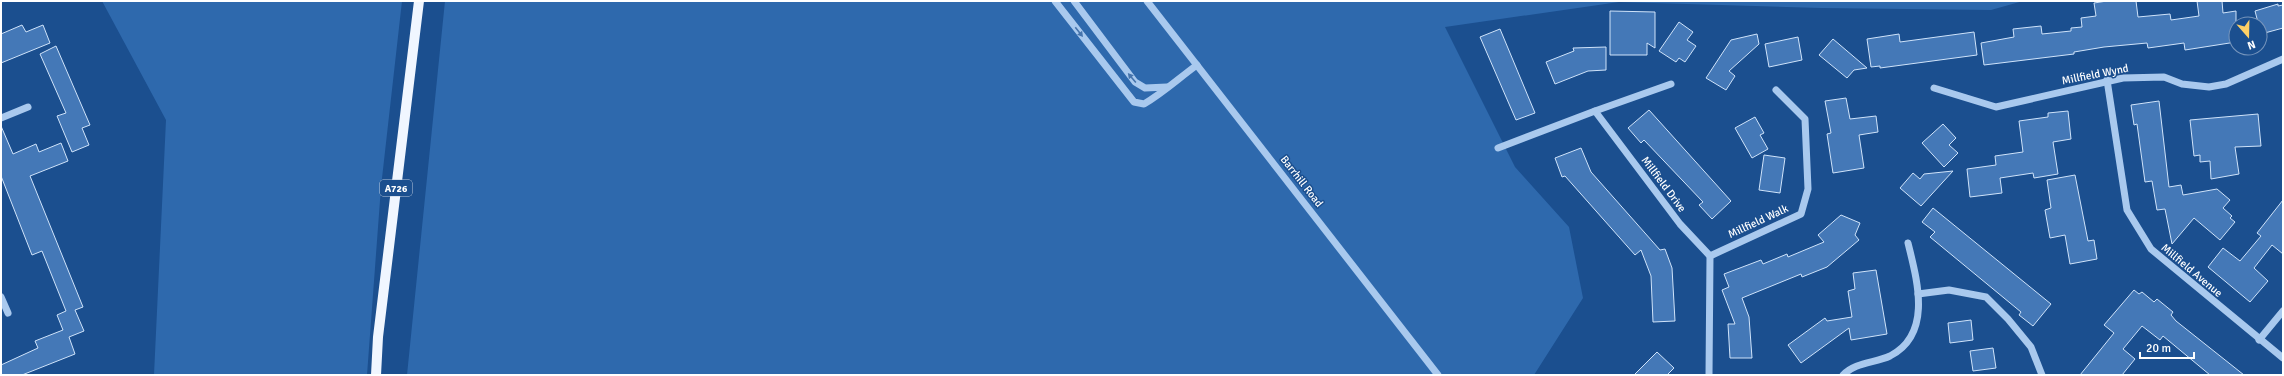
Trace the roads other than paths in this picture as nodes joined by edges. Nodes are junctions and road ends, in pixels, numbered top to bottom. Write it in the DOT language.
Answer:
graph roads {
  1 [pos="419,1"];
  2 [pos="1055,1"];
  3 [pos="1074,1"];
  4 [pos="1148,1"];
  5 [pos="2283,59"];
  6 [pos="1197,65"];
  7 [pos="2107,80"];
  8 [pos="1670,84"];
  9 [pos="1167,87"];
  10 [pos="1934,88"];
  11 [pos="1776,90"];
  12 [pos="28,107"];
  13 [pos="1595,111"];
  14 [pos="1,118"];
  15 [pos="1498,148"];
  16 [pos="1908,243"];
  17 [pos="1710,256"];
  18 [pos="1918,294"];
  19 [pos="1,297"];
  20 [pos="2283,311"];
  21 [pos="8,313"];
  22 [pos="2260,340"];
  23 [pos="2283,358"];
  24 [pos="376,375"];
  25 [pos="1438,375"];
  26 [pos="1709,375"];
  27 [pos="1843,375"];
  28 [pos="2042,375"];
  1 -- 24 [label="main road, A726"];
  2 -- 9 [label="street, one-way"];
  9 -- 3 [label="street, one-way"];
  4 -- 6 [label="street, Barrhill Road"];
  5 -- 7 [label="street, Millfield Wynd"];
  6 -- 9 [label="street"];
  6 -- 25 [label="street, Barrhill Road"];
  7 -- 10 [label="street, Millfield Wynd"];
  7 -- 22 [label="street, Millfield Avenue"];
  8 -- 13 [label="street"];
  11 -- 17 [label="street, Millfield Walk"];
  12 -- 14 [label="street"];
  13 -- 15 [label="street"];
  13 -- 17 [label="street, Millfield Drive"];
  16 -- 18 [label="street"];
  17 -- 26 [label="street"];
  18 -- 27 [label="street"];
  18 -- 28 [label="street"];
  19 -- 21 [label="street"];
  20 -- 22 [label="street"];
  22 -- 23 [label="street, Millfield Avenue"];
}
